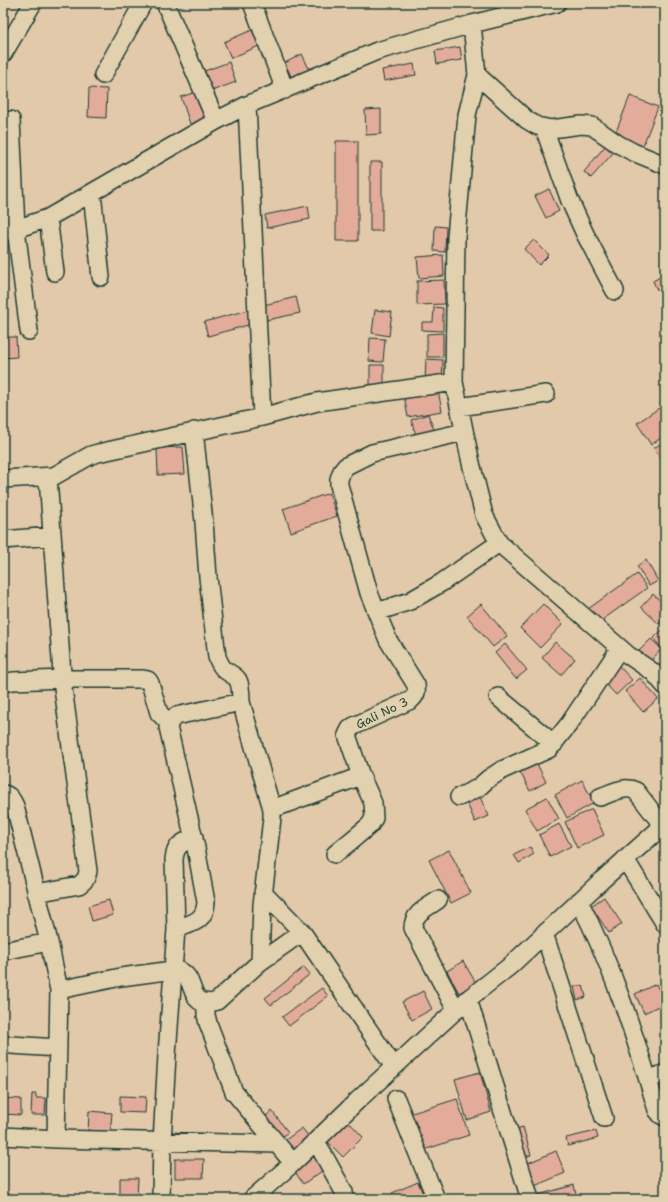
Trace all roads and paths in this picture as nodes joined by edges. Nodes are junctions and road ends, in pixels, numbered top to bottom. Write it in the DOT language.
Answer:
graph roads {
  1 [pos="33,3"];
  2 [pos="143,3"];
  3 [pos="166,3"];
  4 [pos="252,3"];
  5 [pos="557,3"];
  6 [pos="472,24"];
  7 [pos="3,54"];
  8 [pos="103,75"];
  9 [pos="477,75"];
  10 [pos="285,90"];
  11 [pos="247,105"];
  12 [pos="12,120"];
  13 [pos="216,120"];
  14 [pos="544,128"];
  15 [pos="665,165"];
  16 [pos="92,193"];
  17 [pos="48,218"];
  18 [pos="9,231"];
  19 [pos="55,272"];
  20 [pos="101,277"];
  21 [pos="615,291"];
  22 [pos="29,331"];
  23 [pos="454,382"];
  24 [pos="546,394"];
  25 [pos="459,407"];
  26 [pos="262,417"];
  27 [pos="194,431"];
  28 [pos="464,432"];
  29 [pos="48,477"];
  30 [pos="3,479"];
  31 [pos="52,536"];
  32 [pos="3,540"];
  33 [pos="499,543"];
  34 [pos="377,612"];
  35 [pos="620,648"];
  36 [pos="62,679"];
  37 [pos="3,683"];
  38 [pos="665,686"];
  39 [pos="498,697"];
  40 [pos="241,702"];
  41 [pos="171,720"];
  42 [pos="554,744"];
  43 [pos="361,776"];
  44 [pos="3,794"];
  45 [pos="459,797"];
  46 [pos="600,798"];
  47 [pos="272,809"];
  48 [pos="664,825"];
  49 [pos="194,838"];
  50 [pos="335,854"];
  51 [pos="625,859"];
  52 [pos="263,892"];
  53 [pos="36,893"];
  54 [pos="438,900"];
  55 [pos="579,901"];
  56 [pos="665,924"];
  57 [pos="176,929"];
  58 [pos="302,932"];
  59 [pos="544,934"];
  60 [pos="49,942"];
  61 [pos="3,951"];
  62 [pos="260,962"];
  63 [pos="173,970"];
  64 [pos="59,990"];
  65 [pos="206,1002"];
  66 [pos="462,1005"];
  67 [pos="11,1045"];
  68 [pos="58,1048"];
  69 [pos="394,1067"];
  70 [pos="665,1074"];
  71 [pos="648,1080"];
  72 [pos="396,1099"];
  73 [pos="665,1117"];
  74 [pos="604,1118"];
  75 [pos="3,1136"];
  76 [pos="56,1139"];
  77 [pos="316,1140"];
  78 [pos="162,1142"];
  79 [pos="277,1144"];
  80 [pos="293,1163"];
  81 [pos="344,1192"];
  82 [pos="161,1199"];
  83 [pos="252,1199"];
  84 [pos="436,1199"];
  85 [pos="530,1199"];
  1 -- 7 [label="street"];
  2 -- 8 [label="street"];
  3 -- 13 [label="street"];
  4 -- 10 [label="street"];
  5 -- 6 [label="street"];
  6 -- 9 [label="street"];
  6 -- 10 [label="street"];
  9 -- 14 [label="street"];
  9 -- 23 [label="street"];
  10 -- 11 [label="street"];
  11 -- 13 [label="street"];
  11 -- 26 [label="street"];
  12 -- 18 [label="street"];
  13 -- 16 [label="street"];
  14 -- 15 [label="street"];
  14 -- 21 [label="street"];
  16 -- 17 [label="street"];
  16 -- 20 [label="street"];
  17 -- 18 [label="street"];
  17 -- 19 [label="street"];
  18 -- 22 [label="street"];
  23 -- 25 [label="street"];
  23 -- 26 [label="street"];
  24 -- 25 [label="street"];
  25 -- 28 [label="street"];
  26 -- 27 [label="street"];
  27 -- 29 [label="street"];
  27 -- 40 [label="street"];
  28 -- 33 [label="street"];
  28 -- 34 [label="street"];
  29 -- 30 [label="street"];
  29 -- 31 [label="street"];
  31 -- 32 [label="street"];
  31 -- 36 [label="street"];
  33 -- 34 [label="street"];
  33 -- 35 [label="street"];
  34 -- 43 [label="street, Gali No 3"];
  35 -- 38 [label="street"];
  35 -- 42 [label="street"];
  36 -- 37 [label="street"];
  36 -- 41 [label="street"];
  36 -- 53 [label="street"];
  39 -- 42 [label="street"];
  40 -- 41 [label="street"];
  40 -- 47 [label="street"];
  41 -- 49 [label="street"];
  42 -- 45 [label="street"];
  43 -- 47 [label="street"];
  43 -- 50 [label="street"];
  44 -- 53 [label="street"];
  46 -- 48 [label="street"];
  47 -- 52 [label="street"];
  48 -- 51 [label="street"];
  49 -- 57 [label="street"];
  49 -- 57 [label="street"];
  51 -- 55 [label="street"];
  51 -- 56 [label="street"];
  52 -- 58 [label="street"];
  52 -- 62 [label="street"];
  53 -- 60 [label="street"];
  54 -- 66 [label="street"];
  55 -- 59 [label="street"];
  55 -- 71 [label="street"];
  57 -- 63 [label="street"];
  58 -- 62 [label="street"];
  58 -- 69 [label="street"];
  59 -- 66 [label="street"];
  59 -- 74 [label="street"];
  60 -- 61 [label="street"];
  60 -- 64 [label="street"];
  62 -- 65 [label="street"];
  63 -- 64 [label="street"];
  63 -- 65 [label="street"];
  63 -- 78 [label="street"];
  64 -- 68 [label="street"];
  65 -- 79 [label="street"];
  66 -- 69 [label="street"];
  66 -- 85 [label="street"];
  67 -- 68 [label="street"];
  68 -- 76 [label="street"];
  69 -- 77 [label="street"];
  70 -- 71 [label="street"];
  71 -- 73 [label="street"];
  72 -- 84 [label="street"];
  75 -- 76 [label="street"];
  76 -- 78 [label="street"];
  77 -- 80 [label="street"];
  77 -- 81 [label="street"];
  78 -- 79 [label="street"];
  78 -- 82 [label="street"];
  79 -- 80 [label="street"];
  80 -- 83 [label="street"];
}
